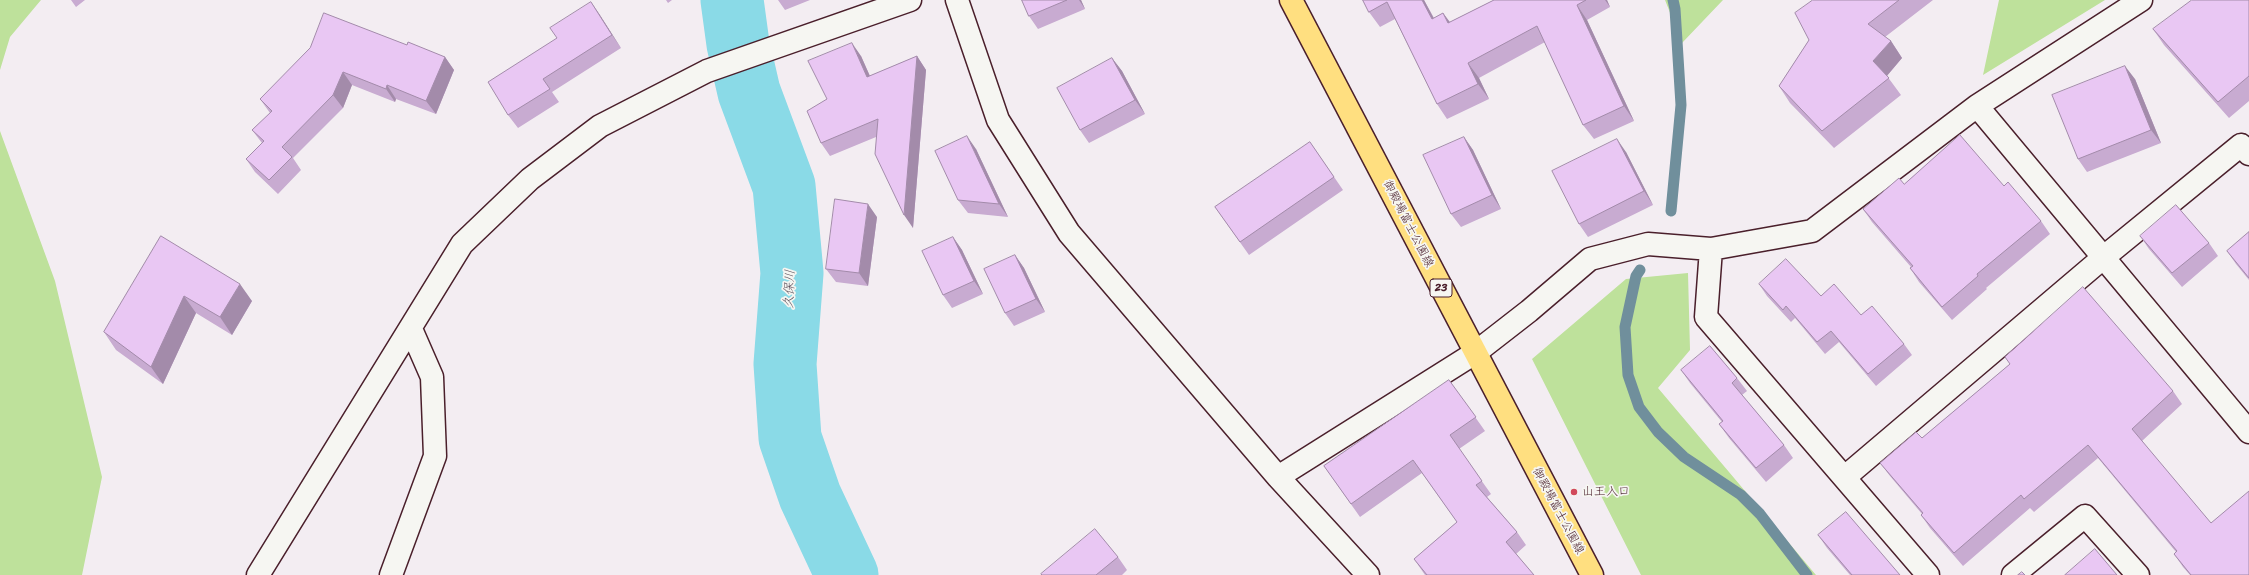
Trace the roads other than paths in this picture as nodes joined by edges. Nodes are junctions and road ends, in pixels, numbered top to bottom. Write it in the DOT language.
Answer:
graph roads {
  1 [pos="910,0"];
  2 [pos="957,0"];
  3 [pos="1291,0"];
  4 [pos="2140,0"];
  5 [pos="1977,106"];
  6 [pos="2249,154"];
  7 [pos="1711,249"];
  8 [pos="2104,257"];
  9 [pos="411,328"];
  10 [pos="1475,353"];
  11 [pos="2249,432"];
  12 [pos="1278,477"];
  13 [pos="1845,477"];
  14 [pos="258,575"];
  15 [pos="391,575"];
  16 [pos="1368,575"];
  17 [pos="1592,575"];
  18 [pos="1928,575"];
  19 [pos="2013,575"];
  20 [pos="2138,575"];
  1 -- 9 [label="street"];
  2 -- 12 [label="street"];
  3 -- 10 [label="main road, 御殿場富士公園線 / 23"];
  4 -- 5 [label="street"];
  5 -- 7 [label="street"];
  5 -- 8 [label="street"];
  6 -- 8 [label="street"];
  7 -- 10 [label="street"];
  7 -- 13 [label="street"];
  8 -- 11 [label="street"];
  8 -- 13 [label="street"];
  9 -- 14 [label="street"];
  9 -- 15 [label="street"];
  10 -- 12 [label="street"];
  10 -- 17 [label="main road, 御殿場富士公園線 / 23"];
  12 -- 16 [label="street"];
  13 -- 18 [label="street"];
  19 -- 20 [label="street"];
}
